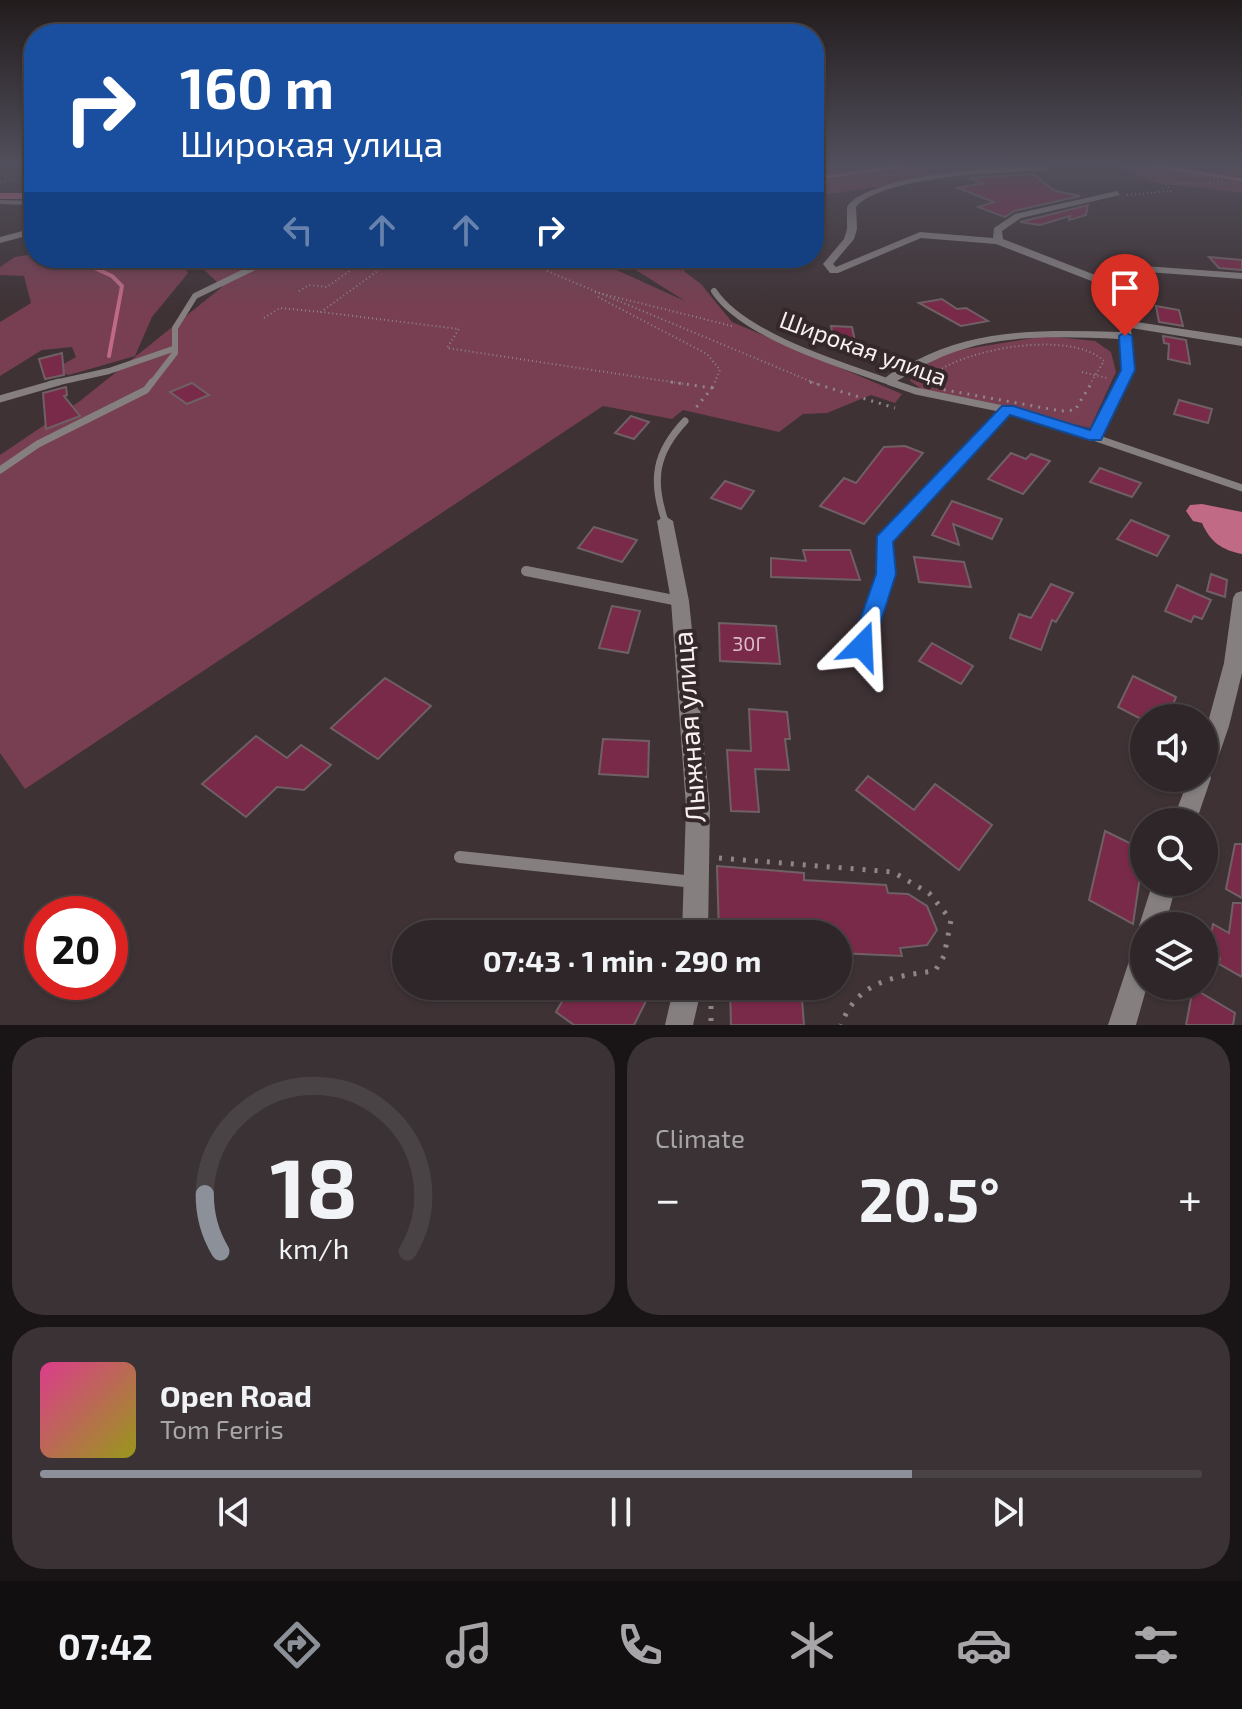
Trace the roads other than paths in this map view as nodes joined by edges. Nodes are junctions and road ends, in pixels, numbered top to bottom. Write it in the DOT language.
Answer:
graph roads {
  1 [pos="850,213"];
  2 [pos="1032,213"];
  3 [pos="24,234"];
  4 [pos="0,240"];
  5 [pos="998,241"];
  6 [pos="252,268"];
  7 [pos="1242,276"];
  8 [pos="1112,285"];
  9 [pos="714,291"];
  10 [pos="1125,330"];
  11 [pos="1242,342"];
  12 [pos="173,349"];
  13 [pos="890,379"];
  14 [pos="0,399"];
  15 [pos="1007,410"];
  16 [pos="685,421"];
  17 [pos="1095,437"];
  18 [pos="0,470"];
  19 [pos="1242,488"];
  20 [pos="665,521"];
  21 [pos="526,571"];
  22 [pos="1242,598"];
  23 [pos="680,601"];
  24 [pos="862,646"];
  25 [pos="1218,731"];
  26 [pos="460,857"];
  27 [pos="695,883"];
  28 [pos="695,920"];
  29 [pos="1130,998"];
  30 [pos="685,1000"];
  31 [pos="679,1025"];
  32 [pos="1122,1025"];
  1 -- 5 [label="street"];
  2 -- 5 [label="street"];
  3 -- 4 [label="street"];
  5 -- 8 [label="street"];
  6 -- 12 [label="lane"];
  7 -- 8 [label="street"];
  8 -- 10 [label="street"];
  9 -- 13 [label="lane, Широкая улица"];
  10 -- 11 [label="street"];
  10 -- 13 [label="street"];
  10 -- 17 [label="street"];
  12 -- 14 [label="lane"];
  12 -- 18 [label="lane"];
  13 -- 15 [label="lane, Широкая улица"];
  15 -- 17 [label="lane, Широкая улица"];
  15 -- 24 [label="lane"];
  16 -- 20 [label="lane"];
  17 -- 19 [label="lane, Широкая улица"];
  20 -- 23 [label="street, Лыжная улица"];
  21 -- 23 [label="lane"];
  22 -- 25 [label="street"];
  23 -- 27 [label="street, Лыжная улица"];
  26 -- 27 [label="lane"];
  27 -- 28 [label="street, Лыжная улица"];
  29 -- 32 [label="street"];
  30 -- 31 [label="street"];
}
